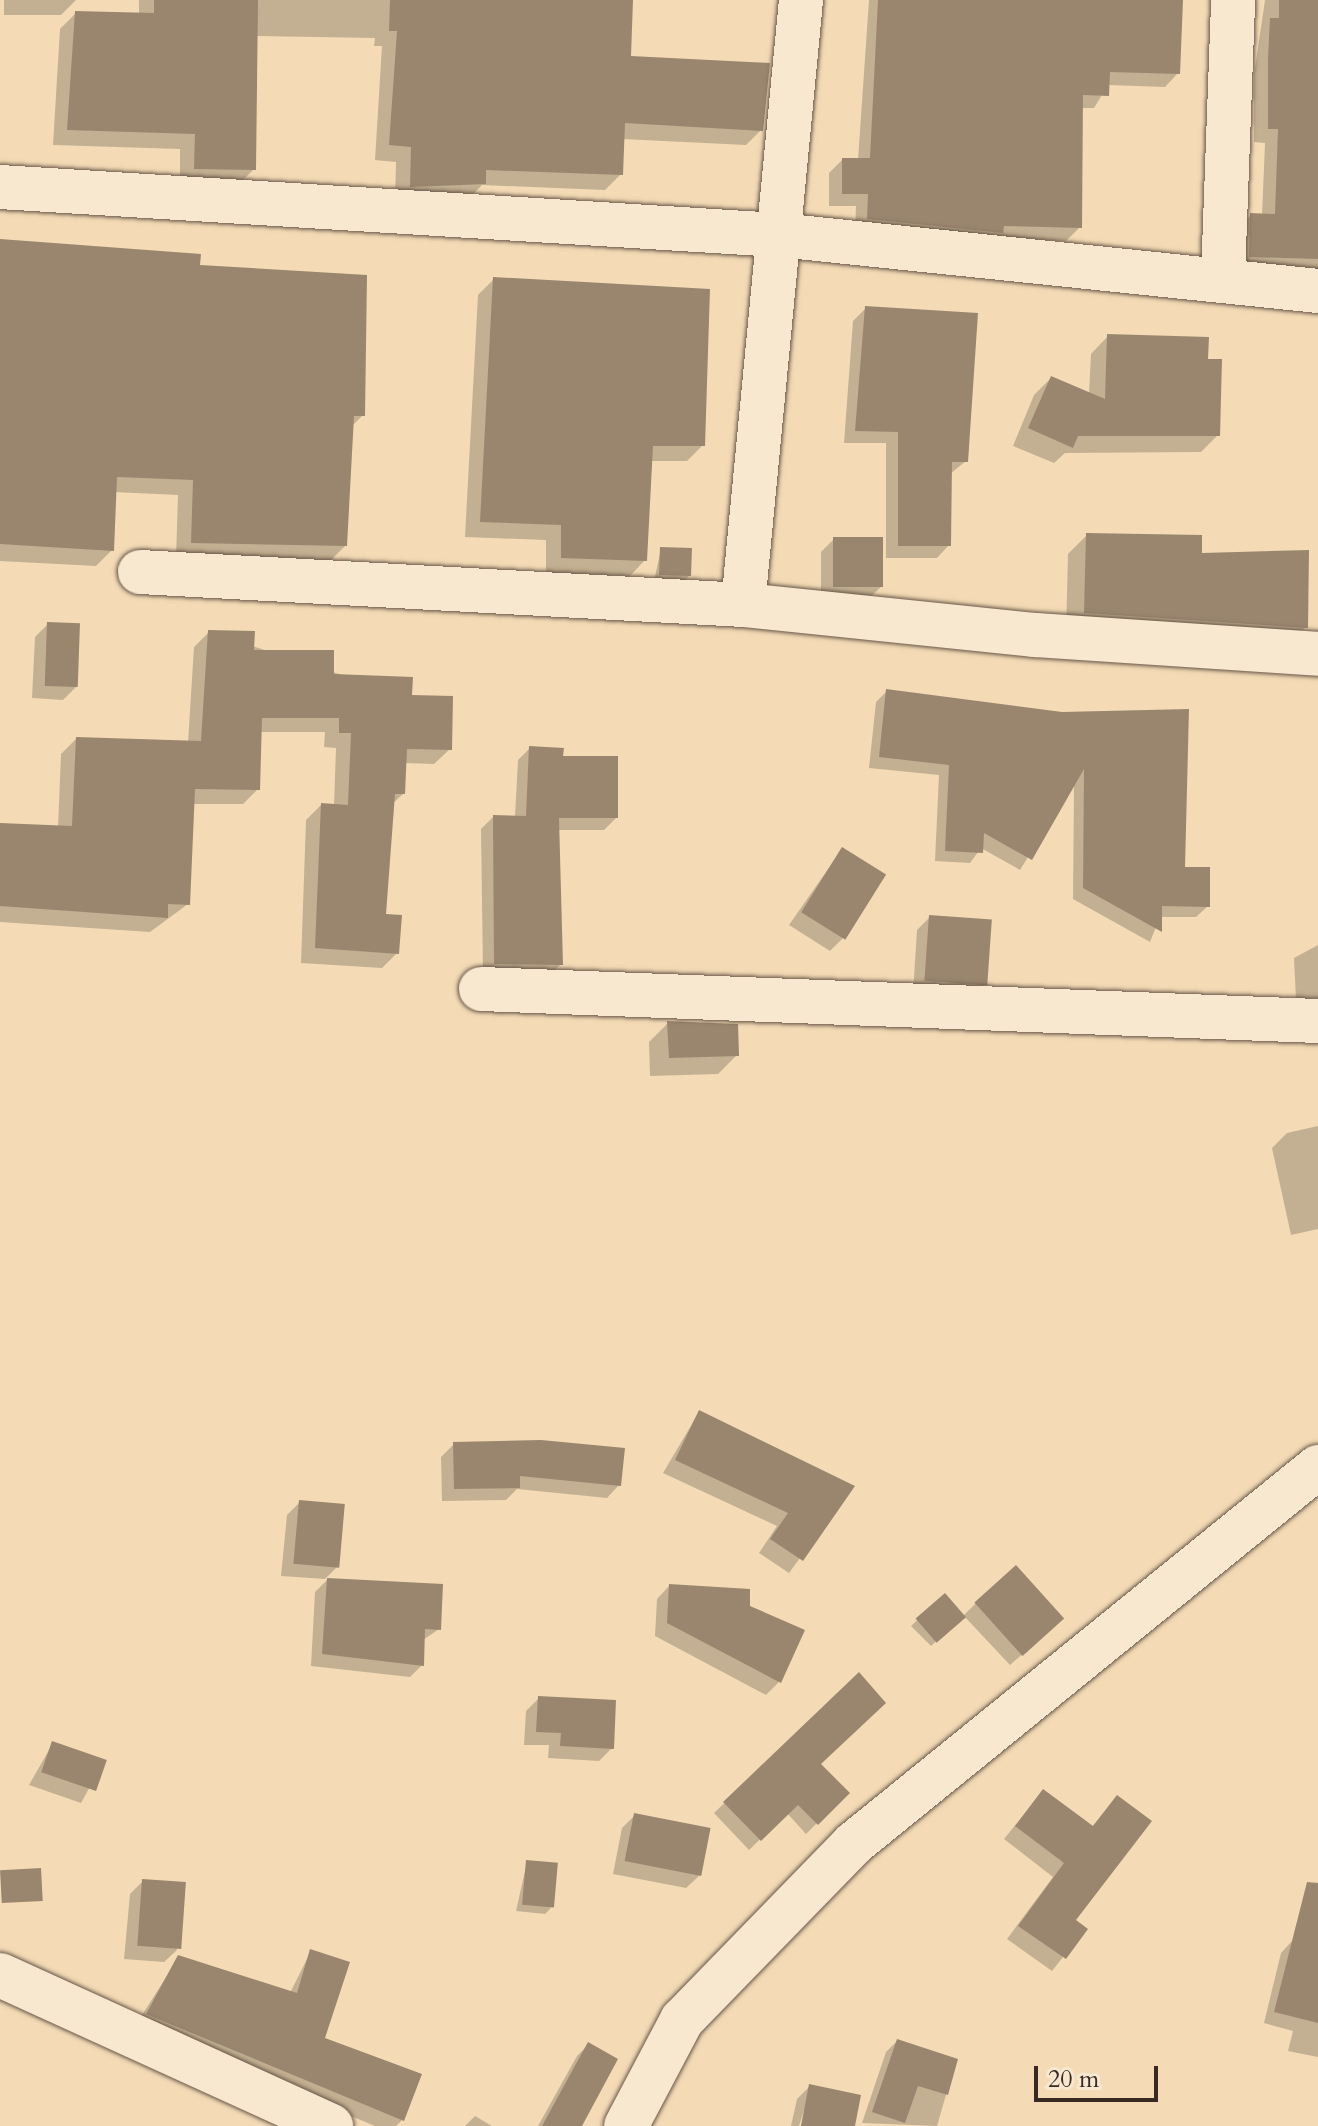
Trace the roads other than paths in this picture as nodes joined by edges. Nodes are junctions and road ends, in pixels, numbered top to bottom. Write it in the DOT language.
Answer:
graph roads {
  1 [pos="801,0"];
  2 [pos="1233,0"];
  3 [pos="0,187"];
  4 [pos="779,235"];
  5 [pos="1223,277"];
  6 [pos="1318,291"];
  7 [pos="140,572"];
  8 [pos="743,605"];
  9 [pos="1318,654"];
  10 [pos="481,989"];
  11 [pos="1318,1021"];
  12 [pos="1318,1467"];
  13 [pos="0,1975"];
  14 [pos="331,2126"];
  15 [pos="626,2126"];
  1 -- 4 [label="street"];
  2 -- 5 [label="street"];
  3 -- 4 [label="street"];
  4 -- 5 [label="street"];
  4 -- 8 [label="street"];
  5 -- 6 [label="street"];
  7 -- 8 [label="street"];
  8 -- 9 [label="street"];
  10 -- 11 [label="street"];
  12 -- 15 [label="street"];
  13 -- 14 [label="street"];
}
